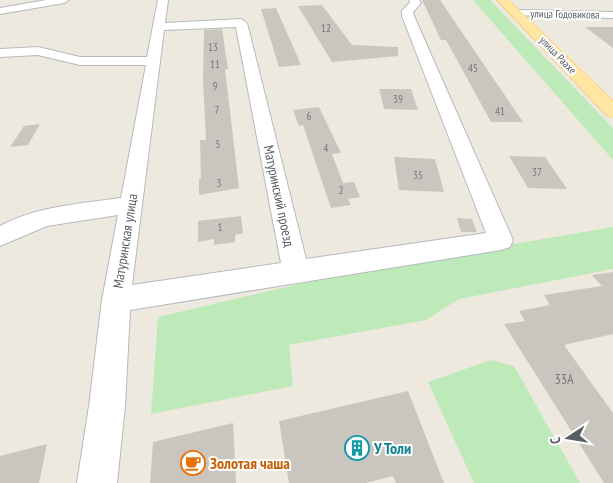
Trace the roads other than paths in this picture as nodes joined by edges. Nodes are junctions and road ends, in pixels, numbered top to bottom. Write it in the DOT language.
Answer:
graph roads {
  1 [pos="64,0"];
  2 [pos="163,0"];
  3 [pos="414,0"];
  4 [pos="503,0"];
  5 [pos="0,12"];
  6 [pos="516,13"];
  7 [pos="613,15"];
  8 [pos="158,27"];
  9 [pos="0,53"];
  10 [pos="153,61"];
  11 [pos="613,111"];
  12 [pos="131,205"];
  13 [pos="0,237"];
  14 [pos="296,272"];
  15 [pos="116,300"];
  16 [pos="97,483"];
  1 -- 5 [label="street"];
  2 -- 8 [label="street, Матуринская улица"];
  3 -- 14 [label="street"];
  4 -- 6 [label="main road, улица Раахе"];
  6 -- 7 [label="street, улица Годовикова"];
  6 -- 11 [label="main road, улица Раахе"];
  8 -- 10 [label="street, Матуринская улица"];
  8 -- 14 [label="street, Матуринский проезд"];
  9 -- 10 [label="street"];
  10 -- 12 [label="street, Матуринская улица"];
  12 -- 13 [label="street"];
  12 -- 15 [label="street, Матуринская улица"];
  14 -- 15 [label="street"];
  15 -- 16 [label="street, Матуринская улица"];
}
